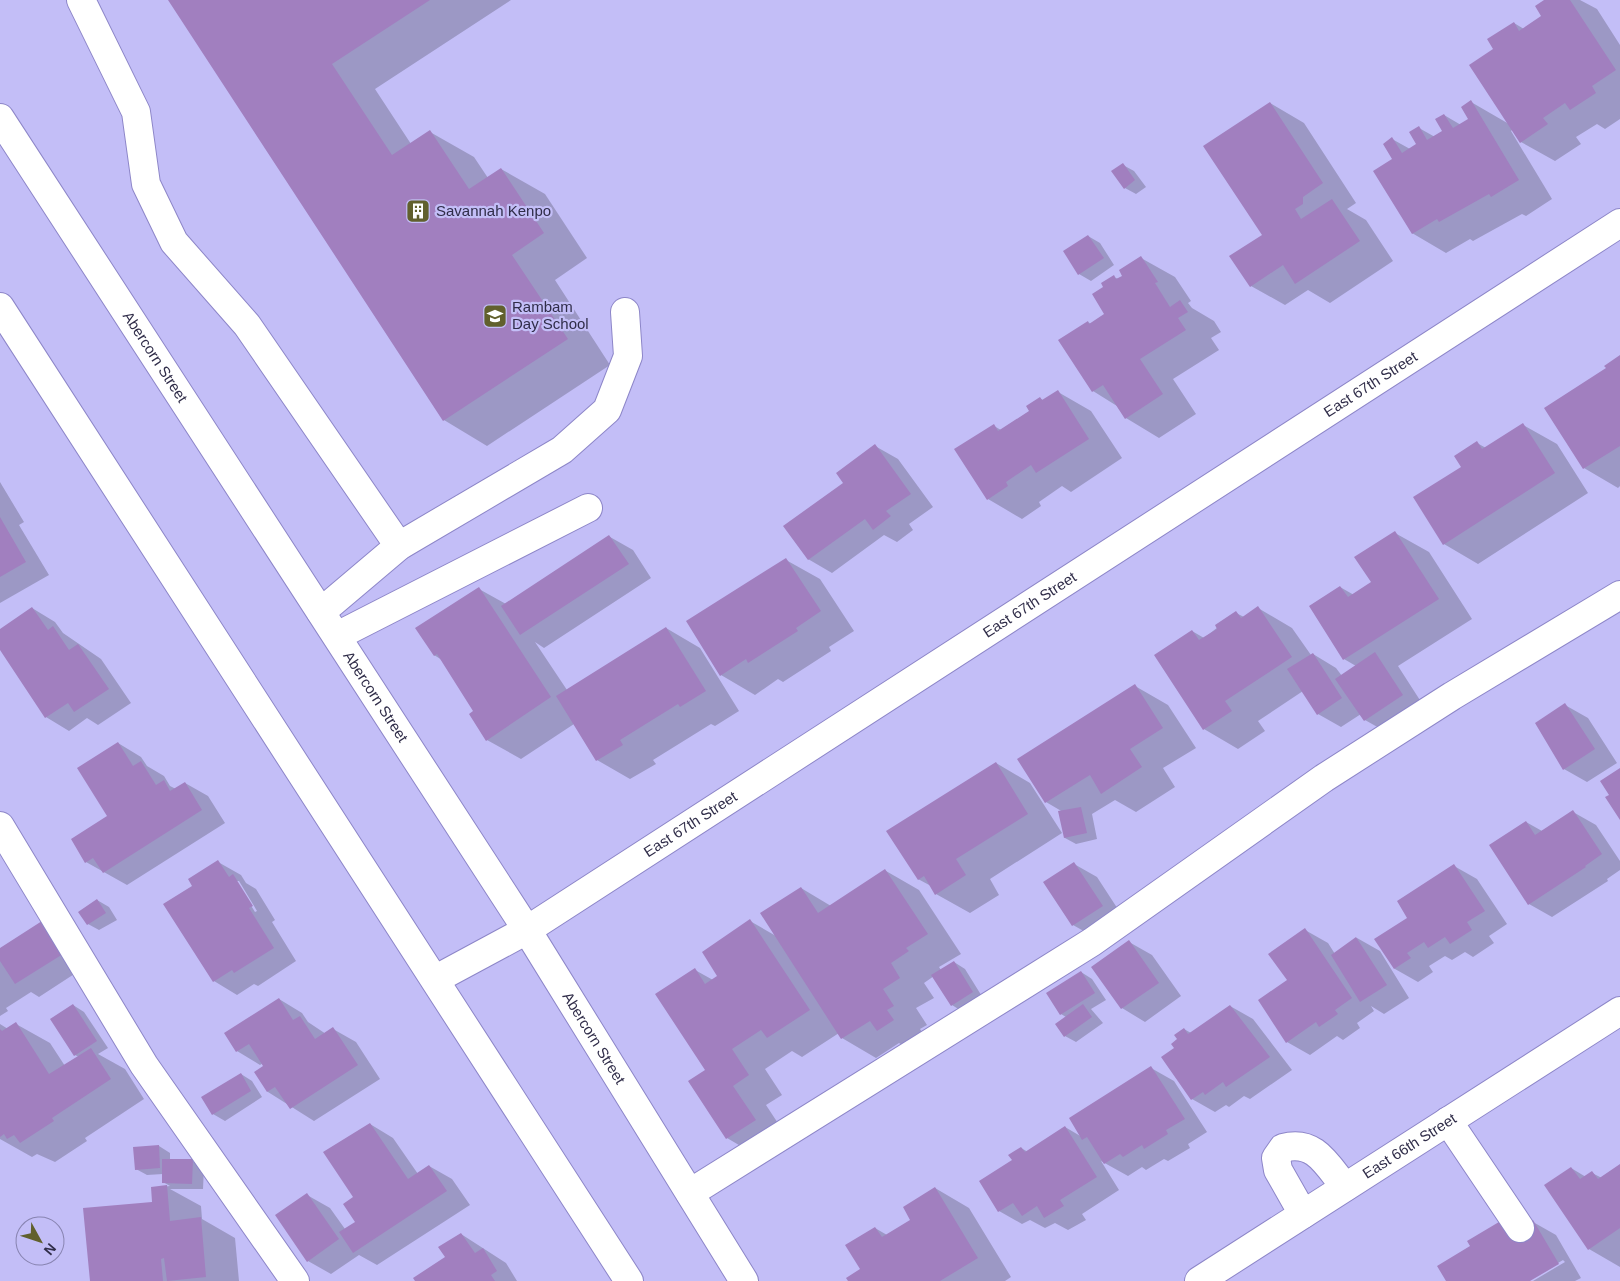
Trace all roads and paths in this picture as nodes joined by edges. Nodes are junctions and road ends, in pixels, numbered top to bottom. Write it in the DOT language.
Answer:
graph roads {
  1 [pos="81,0"];
  2 [pos="0,118"];
  3 [pos="1620,222"];
  4 [pos="0,307"];
  5 [pos="625,312"];
  6 [pos="588,508"];
  7 [pos="399,546"];
  8 [pos="1620,594"];
  9 [pos="321,612"];
  10 [pos="337,636"];
  11 [pos="0,826"];
  12 [pos="527,930"];
  13 [pos="436,979"];
  14 [pos="1620,1011"];
  15 [pos="1448,1121"];
  16 [pos="1345,1187"];
  17 [pos="690,1193"];
  18 [pos="1303,1214"];
  19 [pos="1520,1228"];
  20 [pos="295,1281"];
  21 [pos="629,1281"];
  22 [pos="744,1281"];
  23 [pos="1199,1281"];
  1 -- 7 [label="main road"];
  2 -- 9 [label="main road, Abercorn Street"];
  3 -- 12 [label="main road, East 67th Street"];
  4 -- 13 [label="main road"];
  5 -- 7 [label="main road"];
  6 -- 10 [label="main road"];
  7 -- 9 [label="main road"];
  8 -- 17 [label="main road"];
  9 -- 10 [label="main road, Abercorn Street"];
  10 -- 12 [label="main road, Abercorn Street"];
  11 -- 20 [label="main road"];
  12 -- 13 [label="main road, East 67th Street"];
  12 -- 17 [label="main road, Abercorn Street"];
  13 -- 21 [label="main road"];
  14 -- 15 [label="main road, East 66th Street"];
  15 -- 16 [label="main road, East 66th Street"];
  15 -- 19 [label="main road"];
  16 -- 18 [label="main road, East 66th Street"];
  16 -- 18 [label="main road"];
  17 -- 22 [label="main road, Abercorn Street"];
  18 -- 23 [label="main road, East 66th Street"];
}
